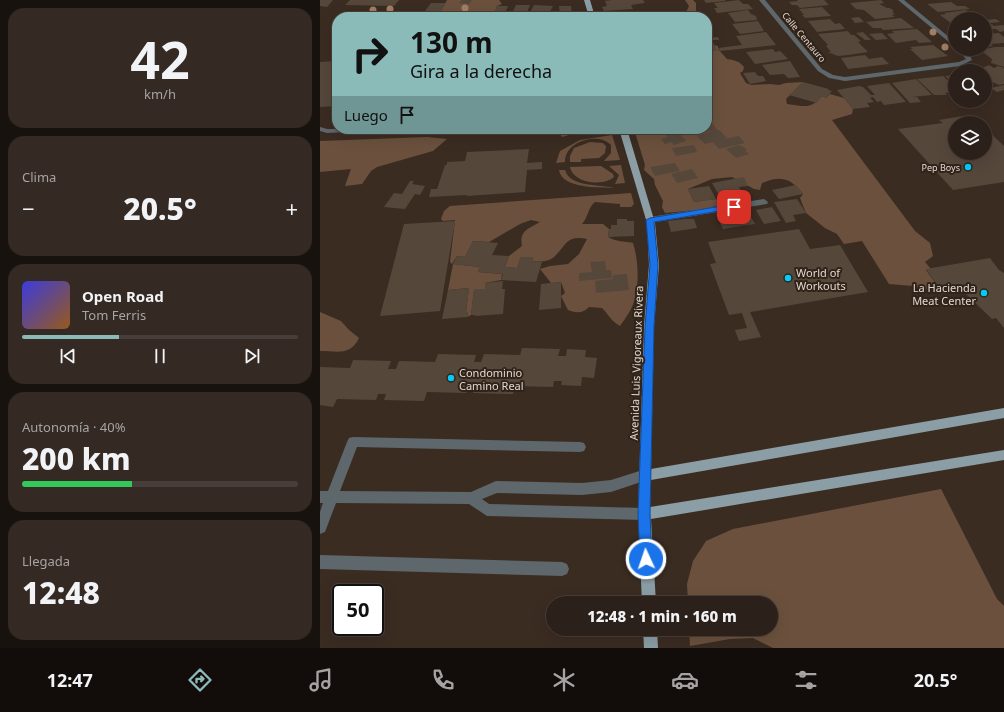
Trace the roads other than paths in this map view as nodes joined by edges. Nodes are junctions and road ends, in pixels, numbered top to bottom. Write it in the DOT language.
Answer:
graph roads {
  1 [pos="587,0"];
  2 [pos="762,0"];
  3 [pos="901,0"];
  4 [pos="591,12"];
  5 [pos="948,39"];
  6 [pos="967,56"];
  7 [pos="320,129"];
  8 [pos="332,131"];
  9 [pos="625,134"];
  10 [pos="764,202"];
  11 [pos="650,220"];
  12 [pos="1004,413"];
  13 [pos="580,447"];
  14 [pos="1004,455"];
  15 [pos="646,475"];
  16 [pos="326,497"];
  17 [pos="471,498"];
  18 [pos="644,514"];
  19 [pos="320,528"];
  20 [pos="320,562"];
  21 [pos="562,569"];
  22 [pos="649,596"];
  23 [pos="650,636"];
  24 [pos="651,648"];
  1 -- 4 [label="main road"];
  2 -- 6 [label="street, Calle Centauro"];
  3 -- 5 [label="street"];
  7 -- 8 [label="street"];
  9 -- 11 [label="main road, Avenida Luis Vigoreaux Rivera"];
  10 -- 11 [label="street"];
  11 -- 15 [label="main road, Avenida Luis Vigoreaux Rivera"];
  12 -- 15 [label="main road"];
  13 -- 16 [label="street"];
  14 -- 18 [label="main road"];
  15 -- 17 [label="street"];
  15 -- 18 [label="main road, Avenida Luis Vigoreaux Rivera"];
  16 -- 17 [label="street"];
  16 -- 19 [label="street"];
  17 -- 18 [label="street"];
  18 -- 22 [label="main road, Avenida Luis Vigoreaux Rivera"];
  20 -- 21 [label="street"];
  23 -- 24 [label="main road"];
}
